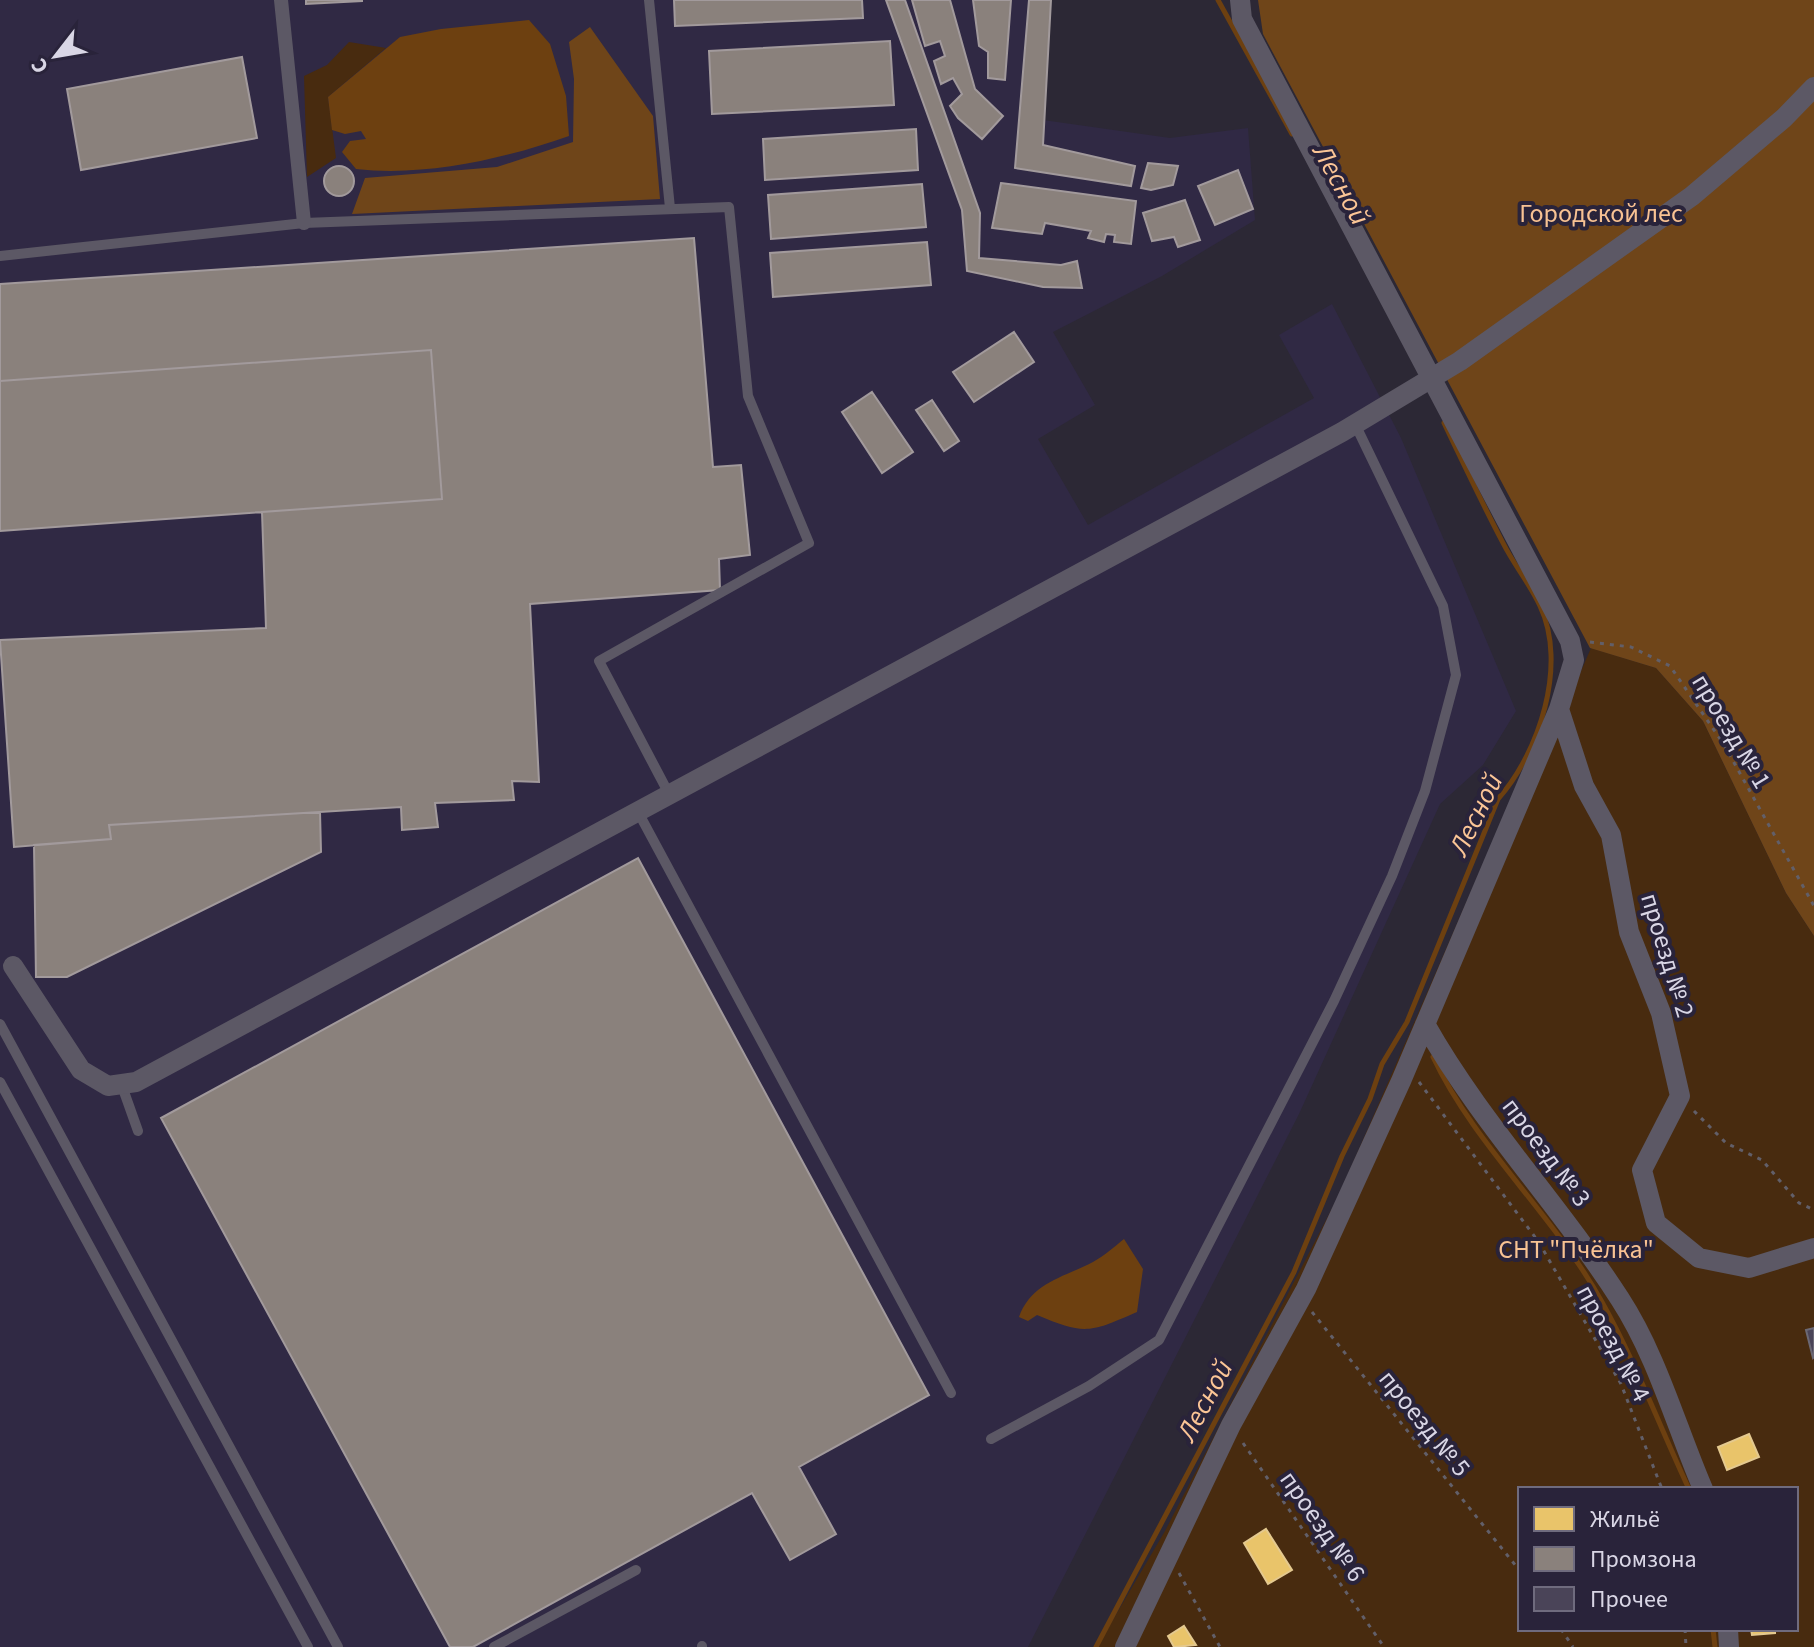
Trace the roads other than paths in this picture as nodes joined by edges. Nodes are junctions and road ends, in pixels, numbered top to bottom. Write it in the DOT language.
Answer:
graph roads {
  1 [pos="281,0"];
  2 [pos="649,0"];
  3 [pos="1240,0"];
  4 [pos="1814,87"];
  5 [pos="670,208"];
  6 [pos="304,223"];
  7 [pos="0,256"];
  8 [pos="1432,377"];
  9 [pos="1355,424"];
  10 [pos="1559,709"];
  11 [pos="668,792"];
  12 [pos="637,809"];
  13 [pos="13,966"];
  14 [pos="0,1024"];
  15 [pos="1425,1024"];
  16 [pos="0,1082"];
  17 [pos="122,1086"];
  18 [pos="138,1131"];
  19 [pos="1814,1248"];
  20 [pos="951,1393"];
  21 [pos="991,1439"];
  22 [pos="1702,1487"];
  23 [pos="636,1570"];
  24 [pos="308,1647"];
  25 [pos="338,1647"];
  26 [pos="494,1647"];
  27 [pos="1125,1647"];
  1 -- 6 [label="street"];
  2 -- 5 [label="lane"];
  3 -- 8 [label="street"];
  4 -- 8 [label="street"];
  5 -- 6 [label="lane"];
  5 -- 11 [label="lane"];
  6 -- 7 [label="lane"];
  8 -- 9 [label="street"];
  8 -- 10 [label="street"];
  9 -- 11 [label="street"];
  9 -- 21 [label="lane"];
  10 -- 15 [label="street"];
  10 -- 19 [label="street, проезд № 2"];
  11 -- 12 [label="street"];
  12 -- 17 [label="street"];
  12 -- 20 [label="lane"];
  13 -- 17 [label="street"];
  14 -- 25 [label="lane"];
  15 -- 22 [label="street, проезд № 3"];
  15 -- 27 [label="street"];
  16 -- 24 [label="lane"];
  17 -- 18 [label="lane"];
  23 -- 26 [label="lane"];
}
